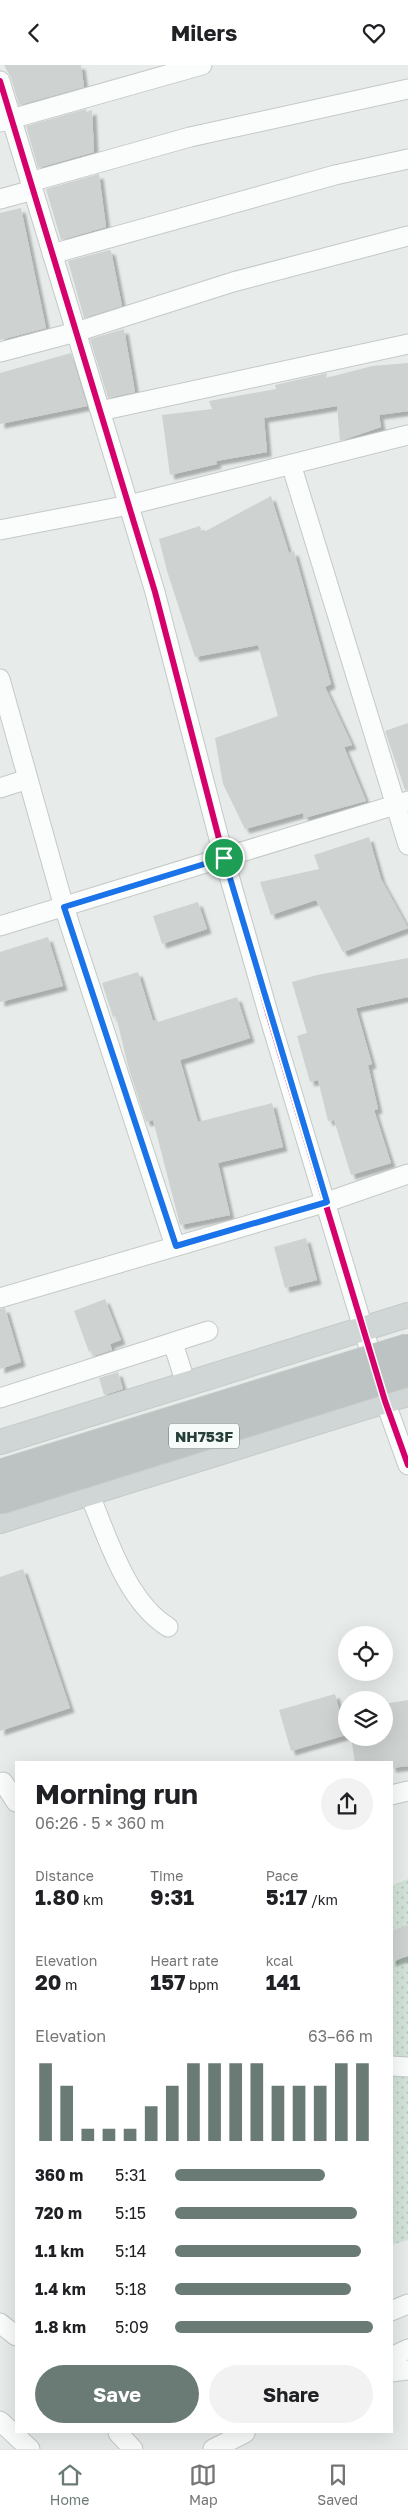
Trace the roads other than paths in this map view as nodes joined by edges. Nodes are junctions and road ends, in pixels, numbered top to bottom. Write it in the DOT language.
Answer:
graph roads {
  1 [pos="202,65"];
  2 [pos="0,81"];
  3 [pos="408,89"];
  4 [pos="6,120"];
  5 [pos="408,159"];
  6 [pos="32,186"];
  7 [pos="0,199"];
  8 [pos="408,236"];
  9 [pos="52,254"];
  10 [pos="76,332"];
  11 [pos="408,344"];
  12 [pos="0,352"];
  13 [pos="100,411"];
  14 [pos="408,435"];
  15 [pos="291,464"];
  16 [pos="129,505"];
  17 [pos="0,530"];
  18 [pos="0,679"];
  19 [pos="28,779"];
  20 [pos="0,788"];
  21 [pos="402,803"];
  22 [pos="408,845"];
  23 [pos="224,858"];
  24 [pos="64,907"];
  25 [pos="0,926"];
  26 [pos="408,1174"];
  27 [pos="327,1202"];
  28 [pos="176,1246"];
  29 [pos="0,1298"];
  30 [pos="408,1315"];
  31 [pos="363,1328"];
  32 [pos="208,1331"];
  33 [pos="173,1343"];
  34 [pos="408,1348"];
  35 [pos="408,1372"];
  36 [pos="186,1383"];
  37 [pos="408,1394"];
  38 [pos="0,1397"];
  39 [pos="385,1401"];
  40 [pos="0,1442"];
  41 [pos="408,1465"];
  42 [pos="0,1474"];
  43 [pos="89,1493"];
  44 [pos="0,1500"];
  45 [pos="0,1521"];
  46 [pos="168,1627"];
  47 [pos="3,1782"];
  48 [pos="408,1791"];
  49 [pos="393,1795"];
  50 [pos="15,1800"];
  51 [pos="393,2066"];
  52 [pos="408,2067"];
  53 [pos="408,2304"];
  54 [pos="393,2310"];
  55 [pos="0,2323"];
  56 [pos="15,2335"];
  57 [pos="408,2349"];
  58 [pos="393,2356"];
  59 [pos="408,2370"];
  60 [pos="393,2372"];
  61 [pos="0,2421"];
  62 [pos="118,2433"];
  63 [pos="245,2433"];
  64 [pos="30,2449"];
  65 [pos="133,2449"];
  66 [pos="213,2449"];
  1 -- 4 [label="street"];
  2 -- 4 [label="street"];
  3 -- 6 [label="street"];
  4 -- 6 [label="street"];
  5 -- 9 [label="street"];
  6 -- 7 [label="street"];
  6 -- 9 [label="street"];
  8 -- 10 [label="street"];
  9 -- 10 [label="street"];
  10 -- 12 [label="street"];
  10 -- 13 [label="street"];
  11 -- 13 [label="street"];
  13 -- 16 [label="street"];
  14 -- 15 [label="street"];
  15 -- 16 [label="street"];
  15 -- 21 [label="street"];
  16 -- 17 [label="street"];
  16 -- 23 [label="street"];
  18 -- 19 [label="street"];
  19 -- 20 [label="street"];
  19 -- 24 [label="street"];
  21 -- 22 [label="street"];
  21 -- 23 [label="street"];
  23 -- 24 [label="street"];
  23 -- 27 [label="street"];
  24 -- 25 [label="street"];
  24 -- 28 [label="street"];
  26 -- 27 [label="street"];
  27 -- 28 [label="street"];
  27 -- 31 [label="street"];
  28 -- 29 [label="street"];
  30 -- 31 [label="main road"];
  31 -- 36 [label="main road"];
  31 -- 39 [label="street"];
  32 -- 33 [label="street"];
  33 -- 36 [label="street"];
  33 -- 38 [label="street"];
  34 -- 42 [label="highway, NH753F, bridge"];
  35 -- 44 [label="highway, NH753F, bridge"];
  36 -- 40 [label="main road"];
  37 -- 39 [label="main road"];
  39 -- 41 [label="street"];
  39 -- 43 [label="main road"];
  43 -- 45 [label="main road"];
  43 -- 46 [label="street"];
  47 -- 50 [label="street"];
  48 -- 49 [label="street"];
  51 -- 52 [label="street"];
  53 -- 54 [label="street"];
  55 -- 56 [label="street"];
  57 -- 58 [label="street"];
  59 -- 60 [label="street"];
  61 -- 64 [label="street"];
  62 -- 65 [label="street"];
  63 -- 66 [label="street"];
}
